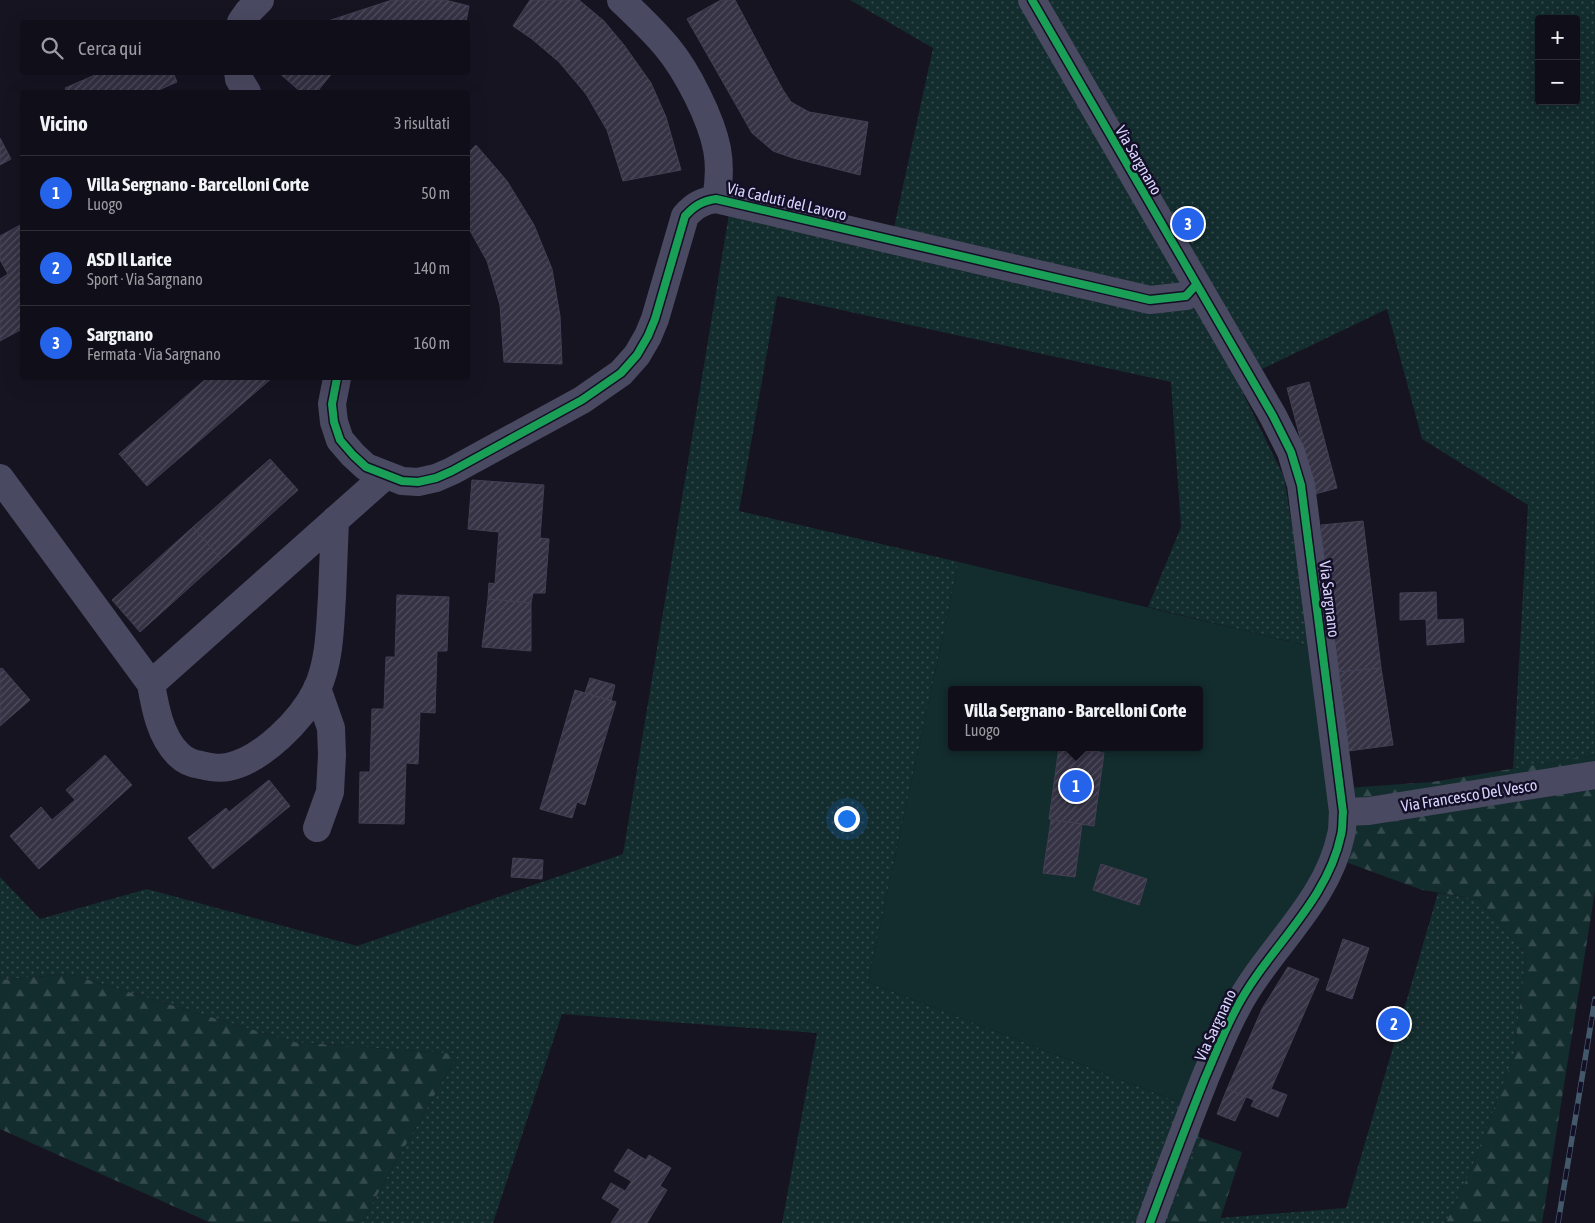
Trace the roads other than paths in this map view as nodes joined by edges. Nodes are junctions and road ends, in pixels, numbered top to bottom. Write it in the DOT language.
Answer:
graph roads {
  1 [pos="621,0"];
  2 [pos="1032,0"];
  3 [pos="239,75"];
  4 [pos="246,90"];
  5 [pos="716,199"];
  6 [pos="1196,286"];
  7 [pos="337,380"];
  8 [pos="386,475"];
  9 [pos="0,478"];
  10 [pos="335,520"];
  11 [pos="151,684"];
  12 [pos="317,688"];
  13 [pos="1595,775"];
  14 [pos="1343,812"];
  15 [pos="317,828"];
  16 [pos="1150,1223"];
  1 -- 5 [label="street"];
  2 -- 6 [label="street, Via Sargnano"];
  3 -- 4 [label="street"];
  5 -- 6 [label="street, Via Caduti del Lavoro"];
  5 -- 8 [label="street, Via Caduti del Lavoro"];
  6 -- 14 [label="street, Via Sargnano"];
  7 -- 8 [label="street, Via Caduti del Lavoro"];
  8 -- 10 [label="street"];
  9 -- 11 [label="street"];
  10 -- 11 [label="street"];
  10 -- 12 [label="street"];
  11 -- 12 [label="street"];
  12 -- 15 [label="street"];
  13 -- 14 [label="street, Via Francesco Del Vesco"];
  14 -- 16 [label="street, Via Sargnano"];
}
